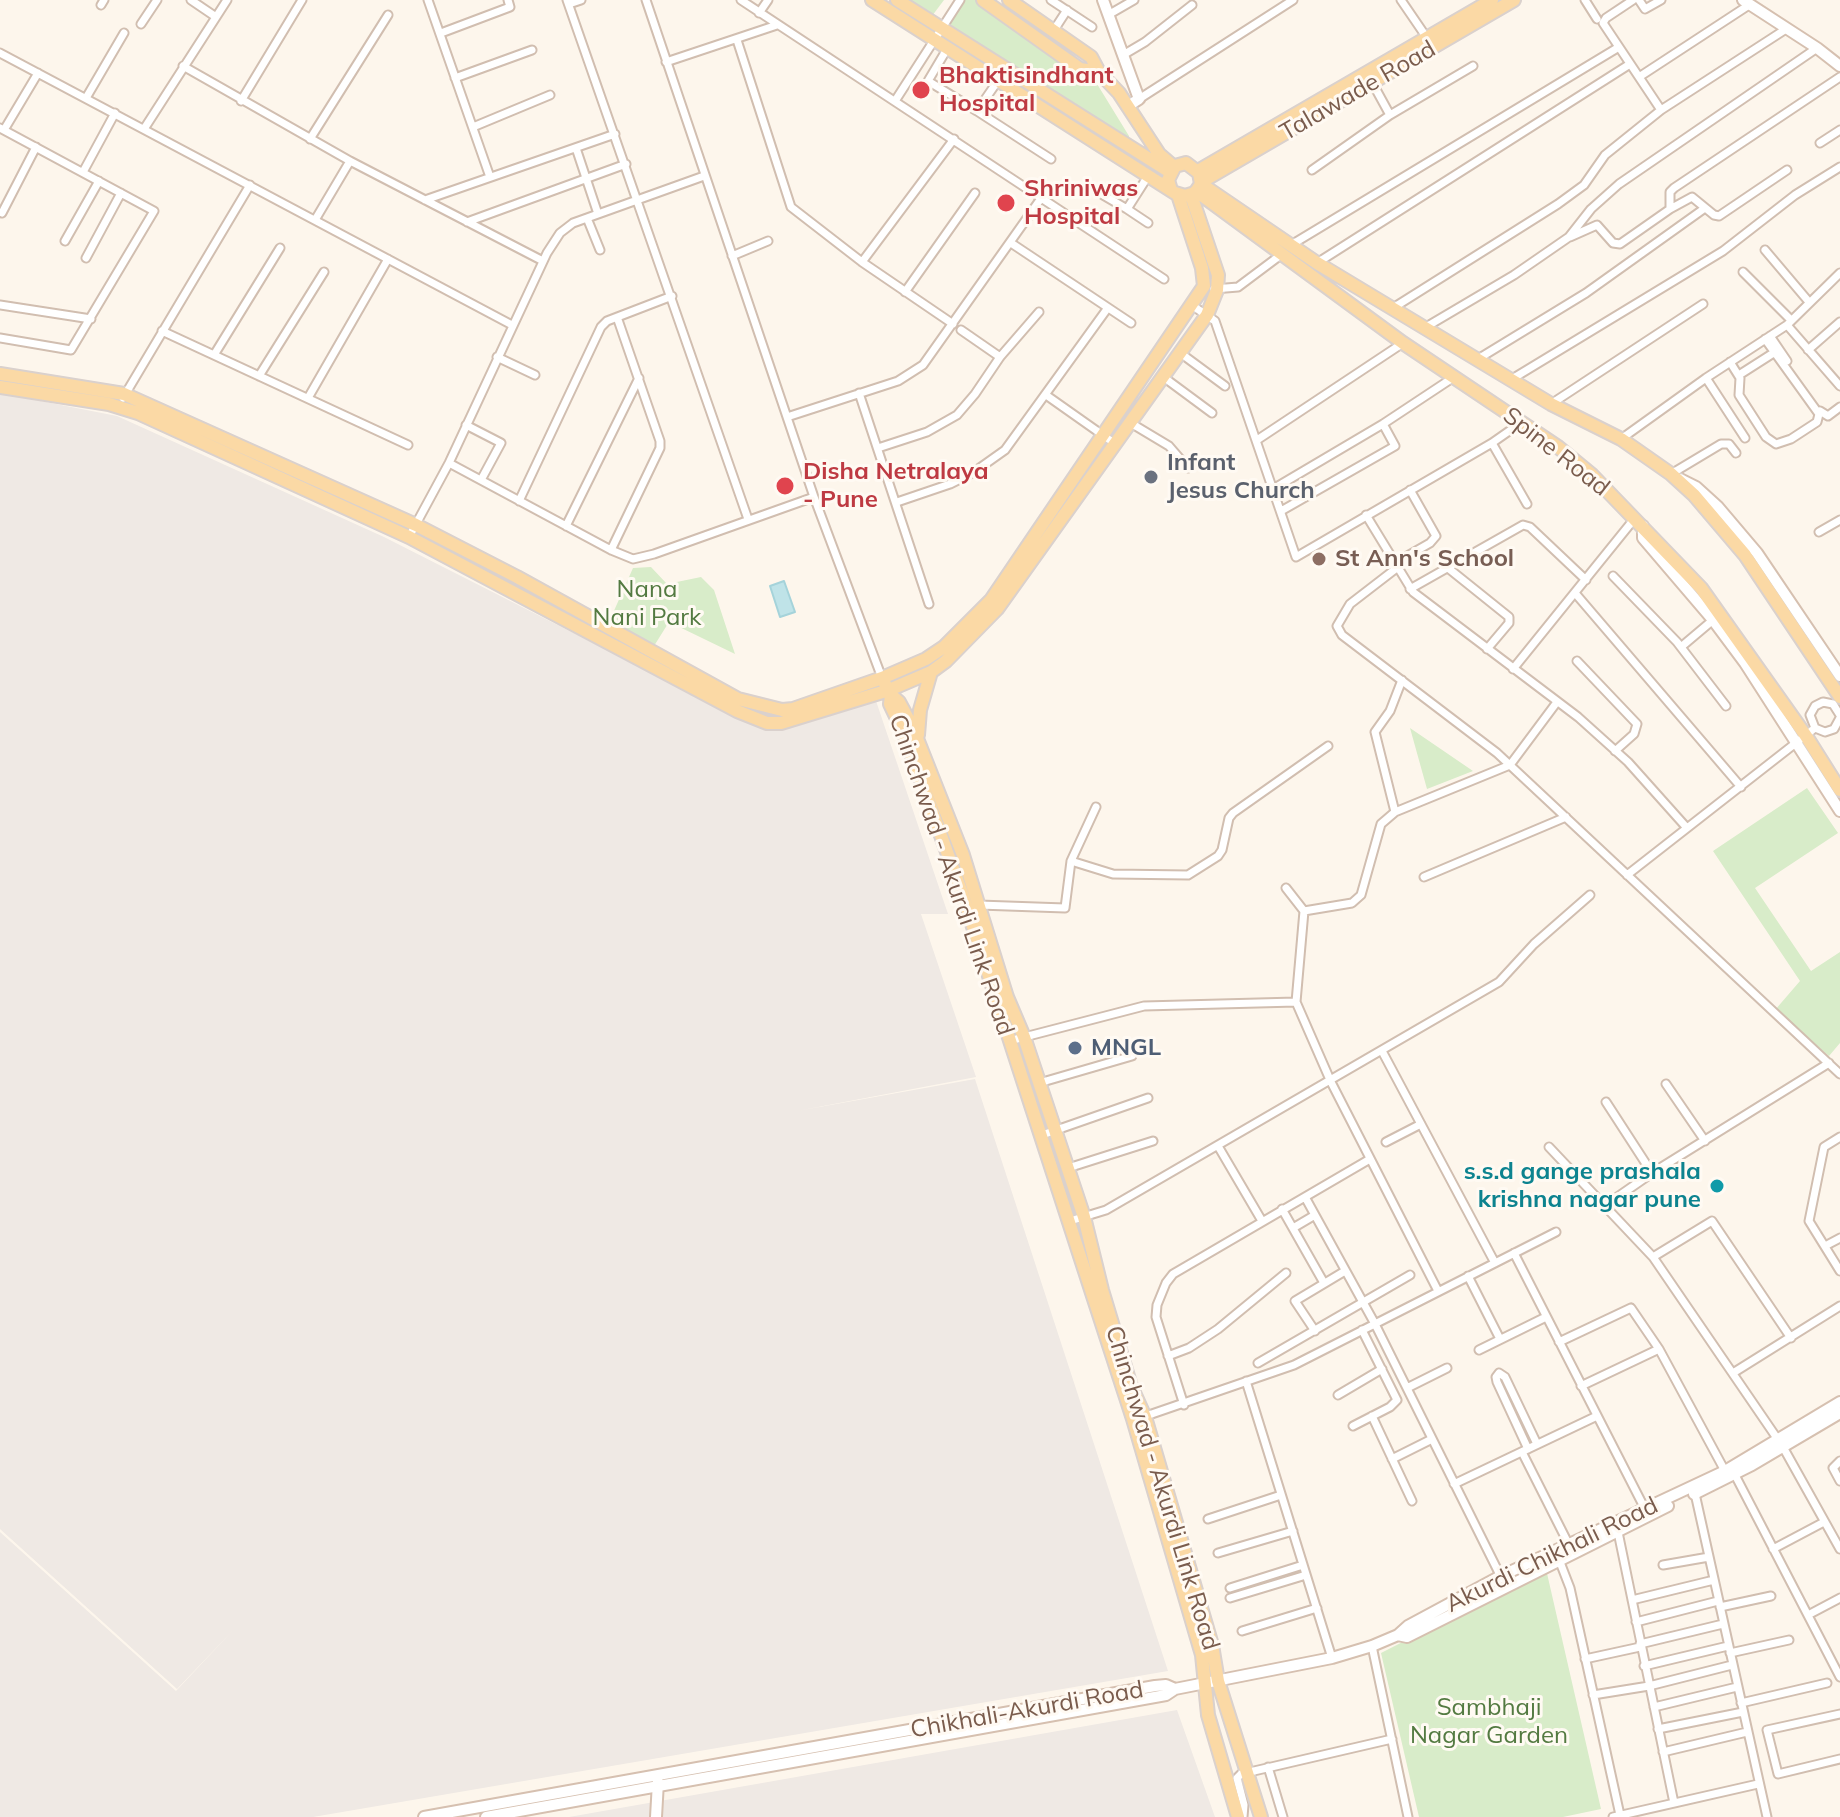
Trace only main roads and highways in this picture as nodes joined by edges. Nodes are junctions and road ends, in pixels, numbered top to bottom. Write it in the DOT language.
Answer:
graph roads {
  1 [pos="872,0"];
  2 [pos="897,0"];
  3 [pos="983,0"];
  4 [pos="1009,0"];
  5 [pos="1103,0"];
  6 [pos="1492,0"];
  7 [pos="1514,0"];
  8 [pos="1746,2"];
  9 [pos="937,34"];
  10 [pos="1430,43"];
  11 [pos="1838,61"];
  12 [pos="1099,72"];
  13 [pos="1133,103"];
  14 [pos="1172,170"];
  15 [pos="1191,187"];
  16 [pos="1286,249"];
  17 [pos="0,374"];
  18 [pos="0,387"];
  19 [pos="1109,439"];
  20 [pos="1671,474"];
  21 [pos="1639,522"];
  22 [pos="931,672"];
  23 [pos="1840,676"];
  24 [pos="882,678"];
  25 [pos="890,693"];
  26 [pos="1840,697"];
  27 [pos="1806,735"];
  28 [pos="917,739"];
  29 [pos="1840,790"];
  30 [pos="1840,811"];
  31 [pos="1840,1402"];
  32 [pos="1840,1413"];
  33 [pos="1139,1418"];
  34 [pos="1780,1444"];
  35 [pos="1647,1513"];
  36 [pos="1557,1556"];
  37 [pos="1398,1635"];
  38 [pos="1212,1683"];
  39 [pos="658,1781"];
  40 [pos="424,1817"];
  41 [pos="486,1817"];
  42 [pos="656,1817"];
  43 [pos="1241,1817"];
  44 [pos="1261,1817"];
  1 -- 9 [label="main road"];
  2 -- 9 [label="main road"];
  3 -- 12 [label="main road"];
  4 -- 12 [label="main road"];
  5 -- 13 [label="main road"];
  6 -- 10 [label="main road, Talawade Road"];
  7 -- 10 [label="main road, Talawade Road"];
  8 -- 11 [label="main road"];
  9 -- 14 [label="main road"];
  9 -- 15 [label="main road, Spine Road"];
  10 -- 15 [label="main road, Talawade Road"];
  10 -- 15 [label="main road, Talawade Road"];
  12 -- 13 [label="main road"];
  13 -- 14 [label="main road"];
  14 -- 15 [label="main road"];
  14 -- 15 [label="main road"];
  15 -- 16 [label="main road, Spine Road"];
  15 -- 19 [label="main road"];
  15 -- 19 [label="main road"];
  16 -- 20 [label="main road, Spine Road"];
  16 -- 21 [label="main road, Spine Road"];
  17 -- 24 [label="main road"];
  18 -- 25 [label="main road"];
  19 -- 22 [label="main road"];
  19 -- 24 [label="main road"];
  20 -- 23 [label="main road"];
  20 -- 26 [label="main road, Spine Road"];
  21 -- 27 [label="main road, Spine Road"];
  21 -- 27 [label="main road"];
  22 -- 25 [label="main road"];
  22 -- 28 [label="main road"];
  24 -- 25 [label="main road"];
  25 -- 28 [label="main road, Chinchwad - Akurdi Link Road"];
  25 -- 33 [label="main road, Chinchwad - Akurdi Link Road"];
  27 -- 29 [label="main road, Spine Road"];
  27 -- 30 [label="main road, Spine Road"];
  28 -- 33 [label="main road, Chinchwad - Akurdi Link Road"];
  31 -- 34 [label="main road"];
  32 -- 34 [label="main road"];
  33 -- 38 [label="main road, Chinchwad - Akurdi Link Road"];
  34 -- 35 [label="main road"];
  35 -- 36 [label="main road"];
  35 -- 36 [label="main road, Akurdi Chikhali Road"];
  36 -- 37 [label="main road, Akurdi Chikhali Road"];
  36 -- 37 [label="main road"];
  37 -- 38 [label="main road, Akurdi Chikhali Road"];
  38 -- 39 [label="main road, Chikhali-Akurdi Road"];
  38 -- 43 [label="main road"];
  38 -- 44 [label="main road"];
  39 -- 40 [label="main road, Chikhali-Akurdi Road"];
  39 -- 41 [label="main road, Chikhali-Akurdi Road"];
  39 -- 42 [label="main road"];
}
